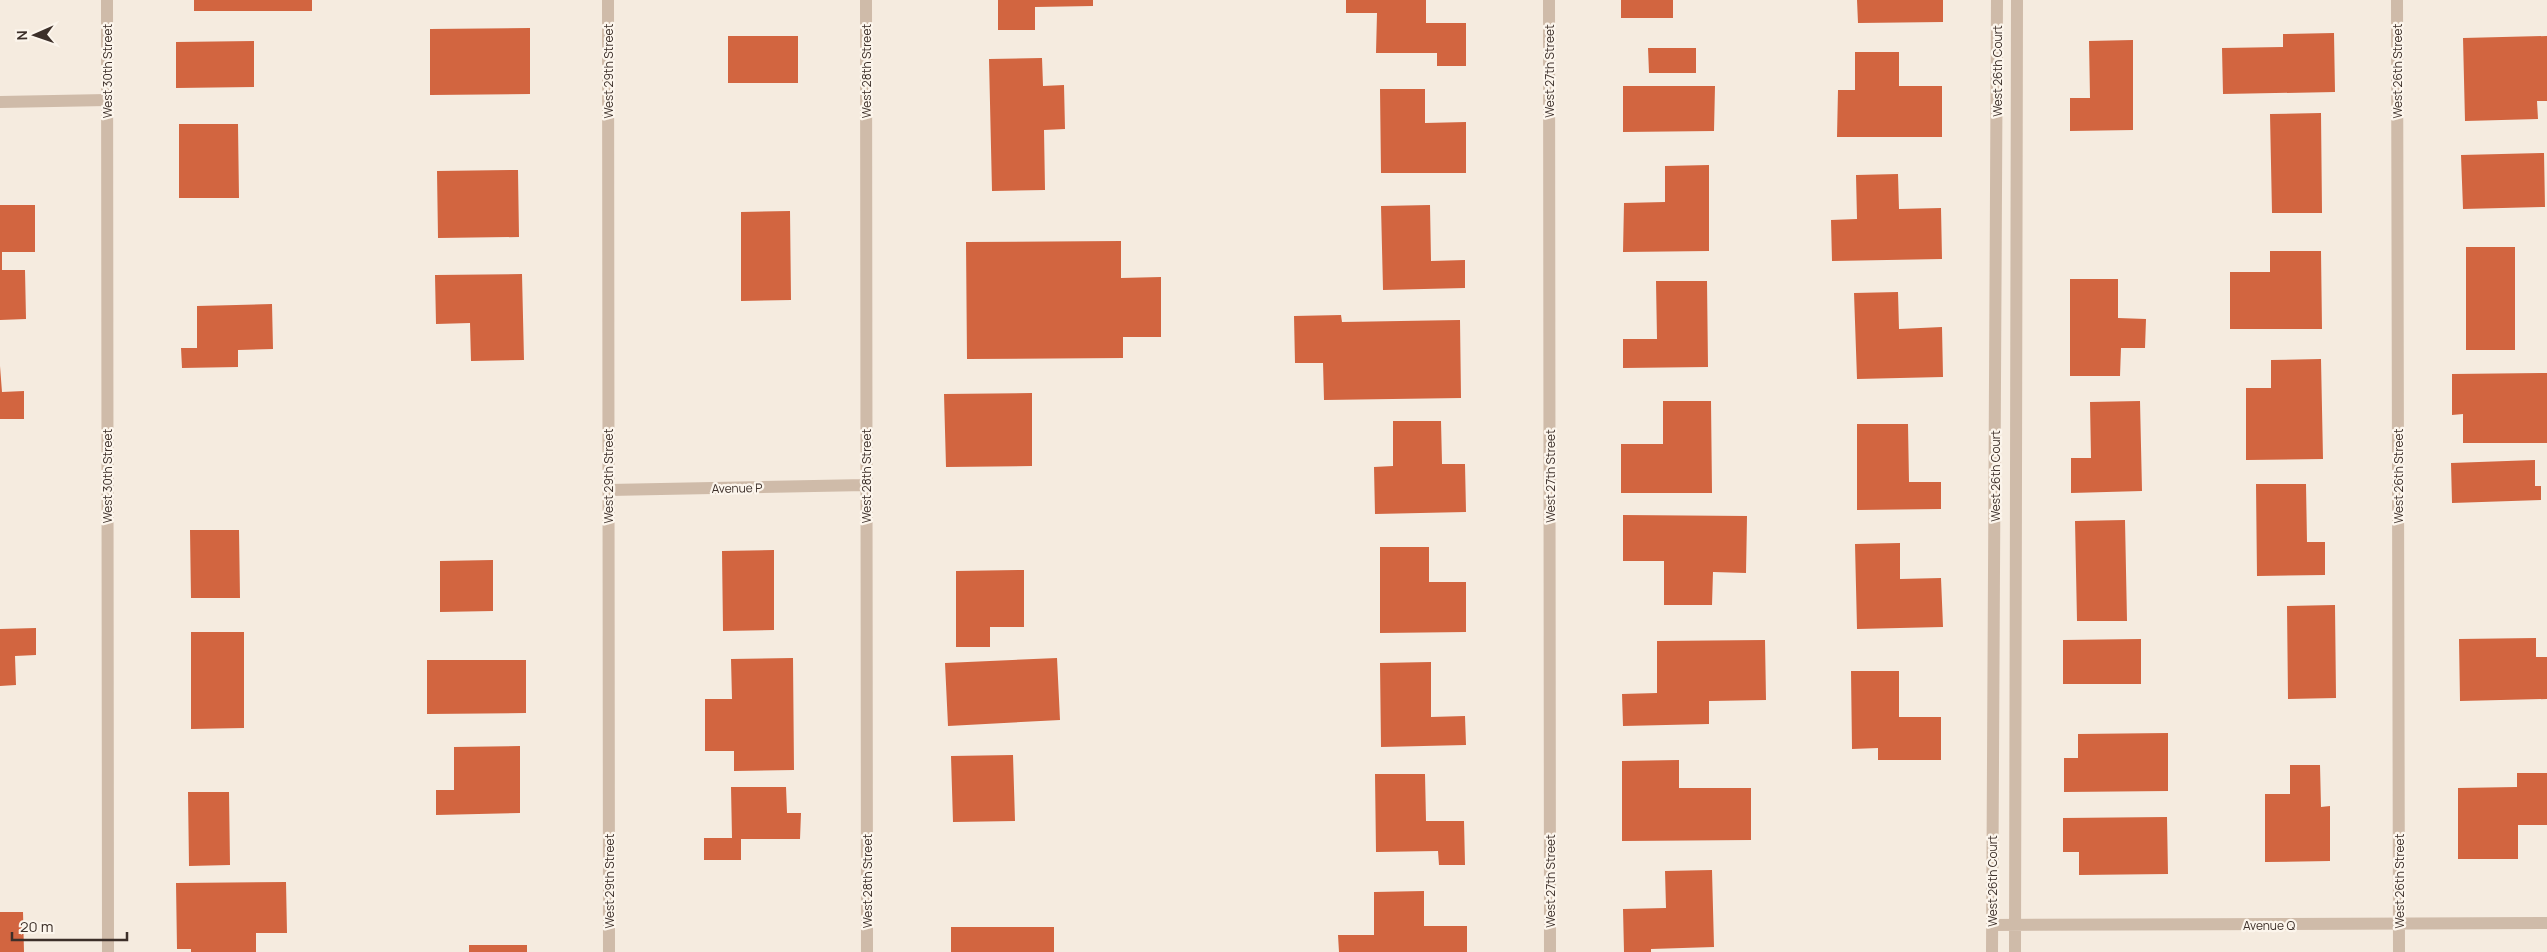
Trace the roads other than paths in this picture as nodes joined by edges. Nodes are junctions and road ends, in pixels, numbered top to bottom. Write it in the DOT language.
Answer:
graph roads {
  1 [pos="107,0"];
  2 [pos="608,0"];
  3 [pos="866,0"];
  4 [pos="1549,0"];
  5 [pos="1997,0"];
  6 [pos="2017,0"];
  7 [pos="2397,0"];
  8 [pos="107,100"];
  9 [pos="0,102"];
  10 [pos="866,485"];
  11 [pos="608,490"];
  12 [pos="2547,923"];
  13 [pos="2399,924"];
  14 [pos="1992,925"];
  15 [pos="2015,927"];
  16 [pos="108,952"];
  17 [pos="608,952"];
  18 [pos="867,952"];
  19 [pos="1550,952"];
  20 [pos="1992,952"];
  21 [pos="2015,952"];
  22 [pos="2399,952"];
  1 -- 8 [label="street, West 30th Street"];
  2 -- 11 [label="street, West 29th Street"];
  3 -- 10 [label="street, West 28th Street"];
  4 -- 19 [label="street, West 27th Street"];
  5 -- 14 [label="street, West 26th Court"];
  6 -- 15 [label="street, West 26th Court"];
  7 -- 13 [label="street, West 26th Street"];
  8 -- 9 [label="street"];
  8 -- 16 [label="street, West 30th Street"];
  10 -- 11 [label="street, Avenue P"];
  10 -- 18 [label="street, West 28th Street"];
  11 -- 17 [label="street, West 29th Street"];
  12 -- 13 [label="street, Avenue Q"];
  13 -- 15 [label="street, Avenue Q"];
  13 -- 22 [label="street, West 26th Street"];
  14 -- 15 [label="street, Avenue Q"];
  14 -- 20 [label="street, West 26th Court"];
  15 -- 21 [label="street, West 26th Court"];
}
